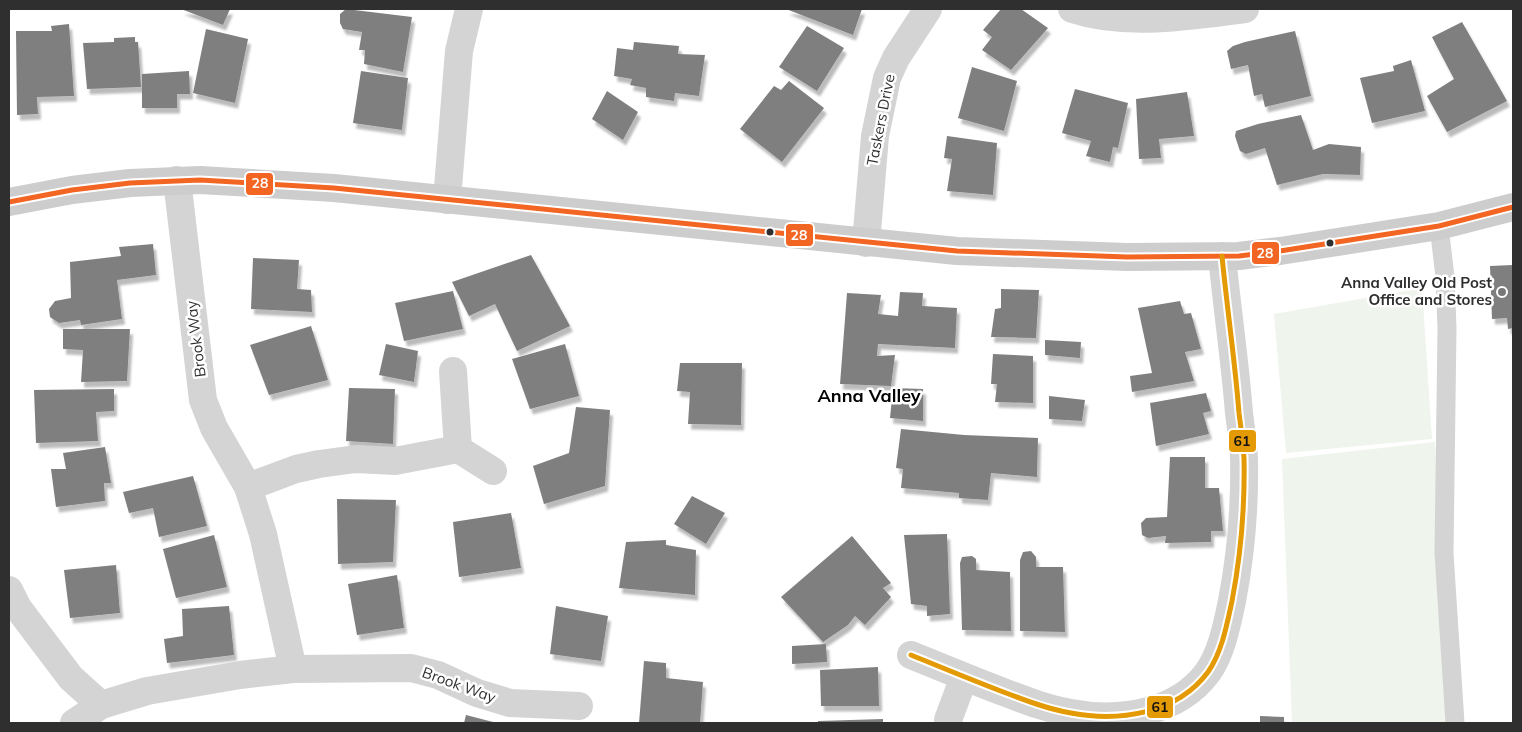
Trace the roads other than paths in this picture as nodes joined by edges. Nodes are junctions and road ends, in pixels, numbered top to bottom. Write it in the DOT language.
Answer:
graph roads {
  1 [pos="469,9"];
  2 [pos="928,9"];
  3 [pos="1072,9"];
  4 [pos="1245,9"];
  5 [pos="177,180"];
  6 [pos="447,200"];
  7 [pos="9,202"];
  8 [pos="1513,207"];
  9 [pos="1440,226"];
  10 [pos="866,242"];
  11 [pos="1222,256"];
  12 [pos="453,371"];
  13 [pos="458,449"];
  14 [pos="493,471"];
  15 [pos="248,487"];
  16 [pos="9,590"];
  17 [pos="911,655"];
  18 [pos="293,669"];
  19 [pos="964,677"];
  20 [pos="101,705"];
  21 [pos="579,706"];
  22 [pos="535,714"];
  23 [pos="948,722"];
  24 [pos="74,723"];
  25 [pos="1455,723"];
  1 -- 6 [label="street"];
  2 -- 10 [label="street, Taskers Drive"];
  3 -- 4 [label="street"];
  5 -- 6 [label="street"];
  5 -- 7 [label="street"];
  5 -- 15 [label="street, Brook Way"];
  6 -- 10 [label="street"];
  8 -- 9 [label="street"];
  9 -- 11 [label="street"];
  9 -- 25 [label="lane"];
  10 -- 11 [label="street"];
  11 -- 19 [label="street"];
  12 -- 13 [label="street"];
  13 -- 14 [label="street"];
  13 -- 15 [label="street"];
  15 -- 18 [label="street, Brook Way"];
  16 -- 20 [label="street"];
  17 -- 19 [label="street"];
  18 -- 20 [label="street, Brook Way"];
  18 -- 22 [label="street, Brook Way"];
  19 -- 23 [label="street"];
  20 -- 24 [label="street, Brook Way"];
  21 -- 22 [label="street, Brook Way"];
}
